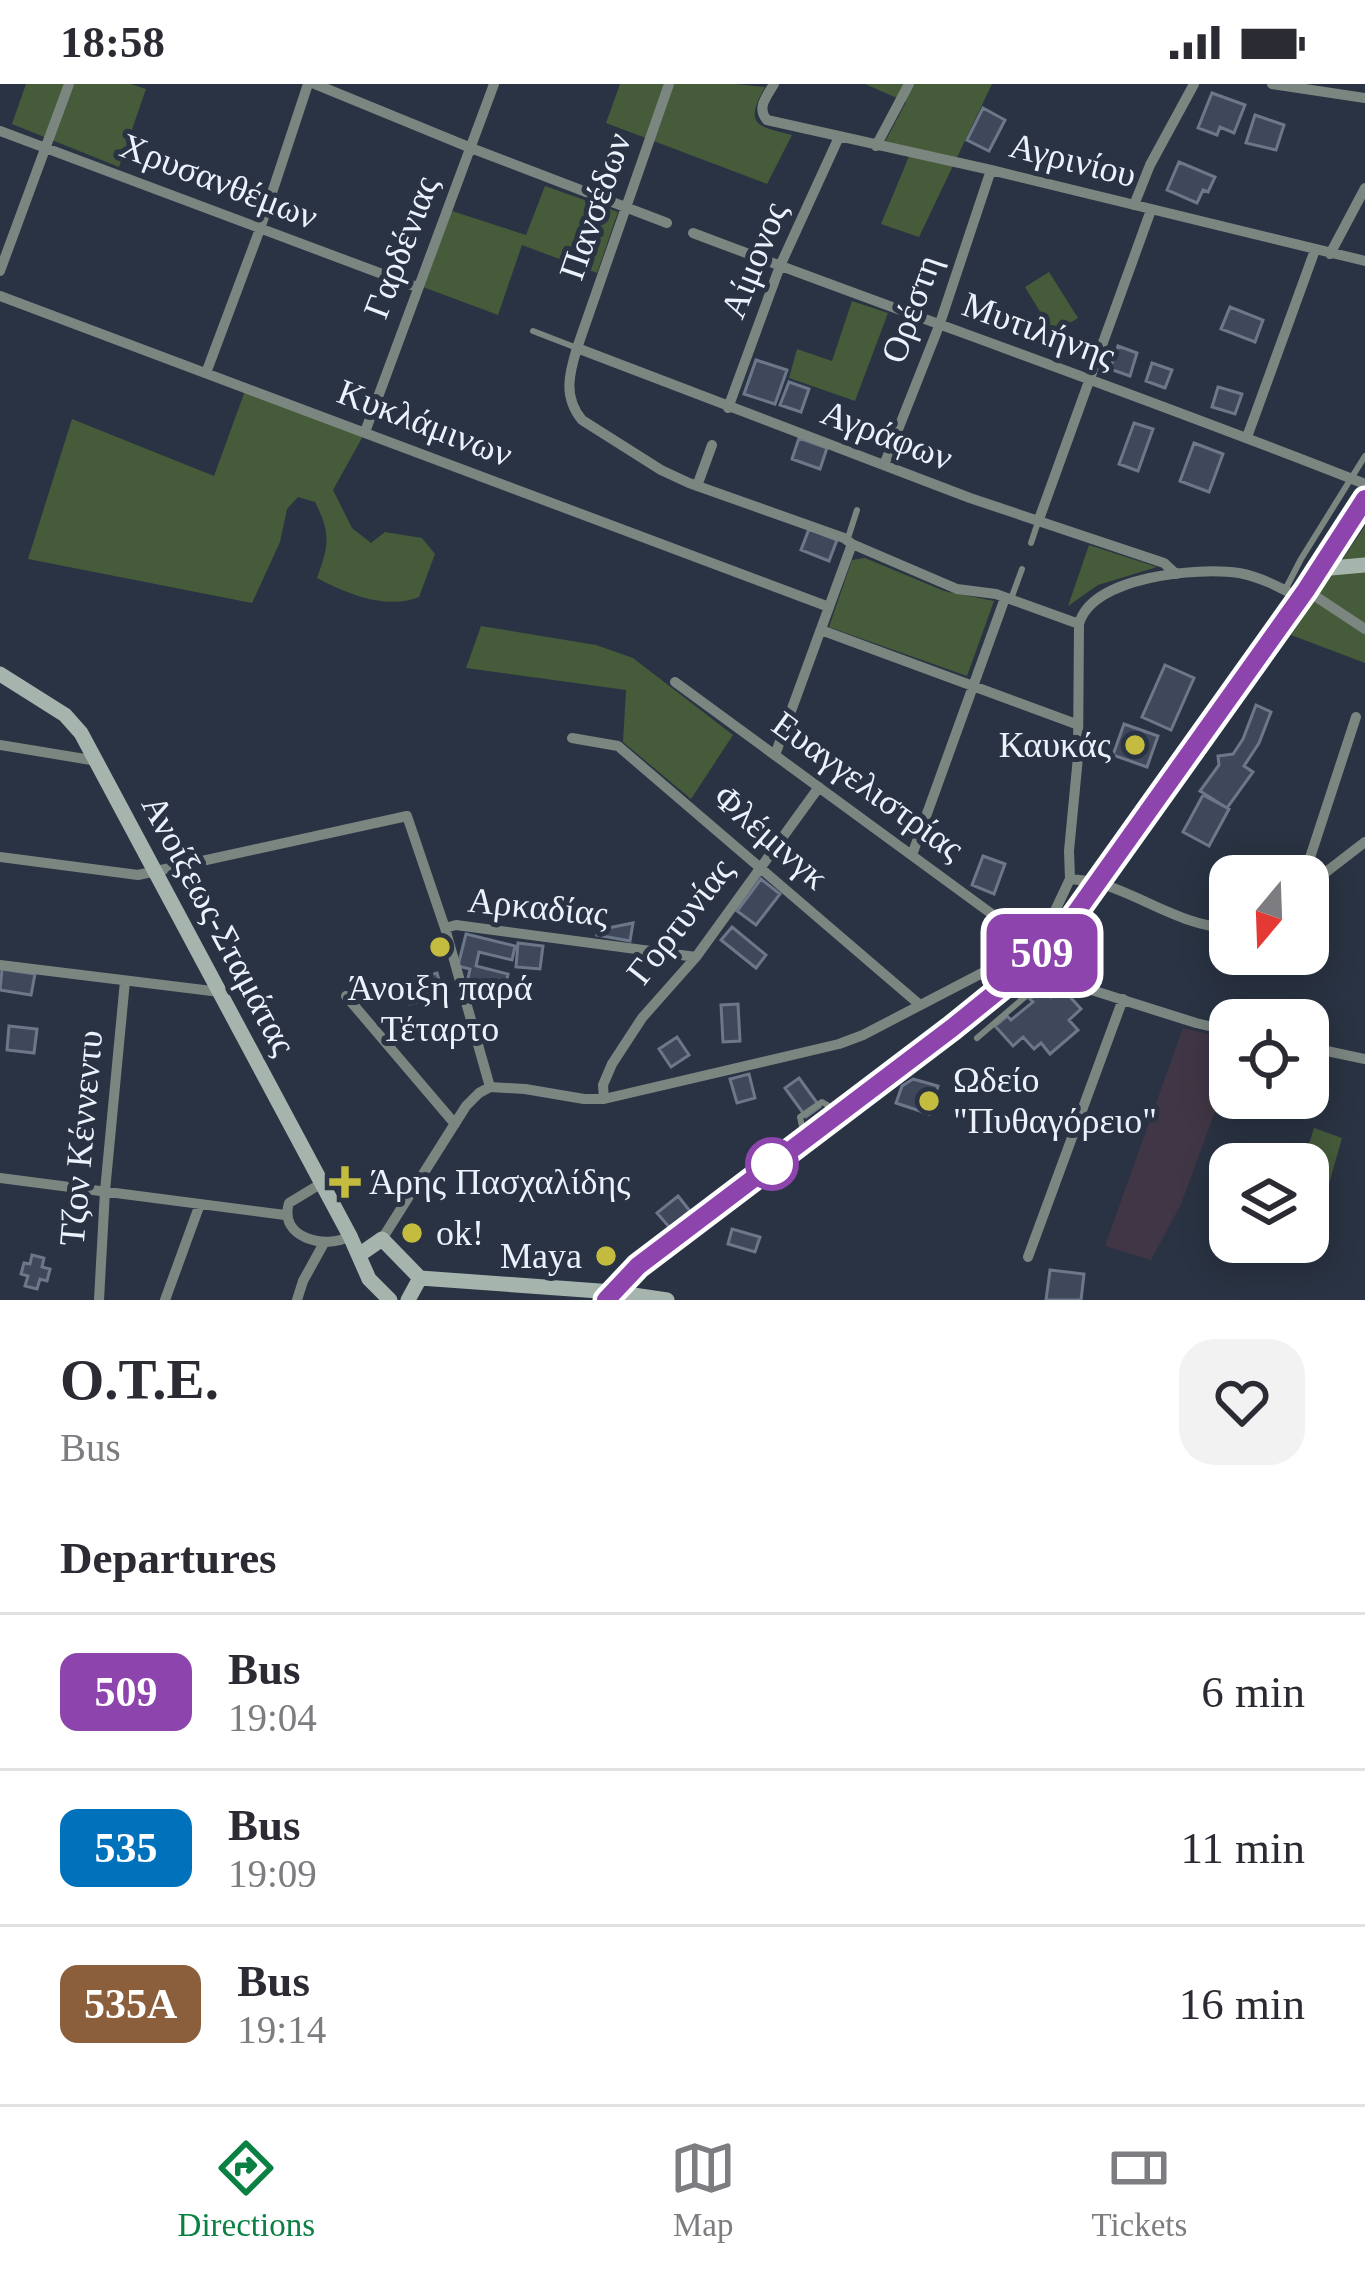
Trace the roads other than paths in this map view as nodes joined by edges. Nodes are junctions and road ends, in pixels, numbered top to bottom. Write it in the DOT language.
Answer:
graph roads {
  1 [pos="69,84"];
  2 [pos="312,84"];
  3 [pos="494,84"];
  4 [pos="669,84"];
  5 [pos="774,84"];
  6 [pos="909,84"];
  7 [pos="1195,84"];
  8 [pos="1272,84"];
  9 [pos="1365,98"];
  10 [pos="0,131"];
  11 [pos="839,137"];
  12 [pos="876,146"];
  13 [pos="46,148"];
  14 [pos="471,148"];
  15 [pos="991,170"];
  16 [pos="1365,188"];
  17 [pos="1134,205"];
  18 [pos="626,208"];
  19 [pos="1151,210"];
  20 [pos="667,224"];
  21 [pos="260,229"];
  22 [pos="693,233"];
  23 [pos="1315,250"];
  24 [pos="1330,254"];
  25 [pos="1365,262"];
  26 [pos="781,266"];
  27 [pos="0,272"];
  28 [pos="416,287"];
  29 [pos="0,296"];
  30 [pos="939,326"];
  31 [pos="533,331"];
  32 [pos="577,348"];
  33 [pos="206,373"];
  34 [pos="1089,380"];
  35 [pos="728,408"];
  36 [pos="365,433"];
  37 [pos="1247,437"];
  38 [pos="712,445"];
  39 [pos="1365,455"];
  40 [pos="884,465"];
  41 [pos="1351,478"];
  42 [pos="1365,484"];
  43 [pos="697,486"];
  44 [pos="1365,498"];
  45 [pos="857,510"];
  46 [pos="1039,522"];
  47 [pos="849,542"];
  48 [pos="1031,543"];
  49 [pos="1365,565"];
  50 [pos="1022,568"];
  51 [pos="1320,569"];
  52 [pos="1176,574"];
  53 [pos="1297,593"];
  54 [pos="1008,599"];
  55 [pos="829,607"];
  56 [pos="1079,624"];
  57 [pos="1365,629"];
  58 [pos="821,630"];
  59 [pos="0,674"];
  60 [pos="675,682"];
  61 [pos="973,686"];
  62 [pos="1356,718"];
  63 [pos="1076,724"];
  64 [pos="572,738"];
  65 [pos="0,745"];
  66 [pos="775,755"];
  67 [pos="97,761"];
  68 [pos="819,787"];
  69 [pos="1365,842"];
  70 [pos="912,855"];
  71 [pos="1311,855"];
  72 [pos="0,857"];
  73 [pos="761,867"];
  74 [pos="1329,870"];
  75 [pos="157,872"];
  76 [pos="1070,879"];
  77 [pos="1097,882"];
  78 [pos="1209,926"];
  79 [pos="445,928"];
  80 [pos="1026,939"];
  81 [pos="696,957"];
  82 [pos="0,965"];
  83 [pos="1025,969"];
  84 [pos="1049,976"];
  85 [pos="124,981"];
  86 [pos="220,992"];
  87 [pos="346,996"];
  88 [pos="1124,999"];
  89 [pos="920,1005"];
  90 [pos="1209,1026"];
  91 [pos="977,1038"];
  92 [pos="1329,1051"];
  93 [pos="1365,1059"];
  94 [pos="490,1087"];
  95 [pos="604,1099"];
  96 [pos="829,1106"];
  97 [pos="454,1124"];
  98 [pos="802,1126"];
  99 [pos="0,1178"];
  100 [pos="322,1183"];
  101 [pos="105,1191"];
  102 [pos="200,1204"];
  103 [pos="285,1215"];
  104 [pos="350,1236"];
  105 [pos="382,1239"];
  106 [pos="324,1243"];
  107 [pos="359,1255"];
  108 [pos="1028,1257"];
  109 [pos="420,1278"];
  110 [pos="609,1296"];
  111 [pos="380,1297"];
  112 [pos="99,1300"];
  113 [pos="165,1300"];
  114 [pos="298,1300"];
  115 [pos="408,1300"];
  116 [pos="667,1300"];
  1 -- 13 [label="street"];
  2 -- 14 [label="street"];
  2 -- 21 [label="street"];
  3 -- 14 [label="street, Γαρδένιας"];
  4 -- 18 [label="street, Πανσέδων"];
  5 -- 11 [label="street, Αγρινίου"];
  6 -- 12 [label="street"];
  7 -- 17 [label="street"];
  8 -- 9 [label="street"];
  10 -- 13 [label="street, Χρυσανθέμων"];
  11 -- 12 [label="street, Αγρινίου"];
  11 -- 26 [label="street, Αίμονος"];
  12 -- 15 [label="street, Αγρινίου"];
  13 -- 21 [label="street, Χρυσανθέμων"];
  13 -- 27 [label="street"];
  14 -- 18 [label="street"];
  14 -- 28 [label="street, Γαρδένιας"];
  15 -- 17 [label="street, Αγρινίου"];
  15 -- 30 [label="street, Ορέστη"];
  16 -- 24 [label="street"];
  17 -- 19 [label="street, Αγρινίου"];
  18 -- 20 [label="street"];
  18 -- 32 [label="street, Πανσέδων"];
  19 -- 23 [label="street, Αγρινίου"];
  19 -- 34 [label="street"];
  21 -- 28 [label="street, Χρυσανθέμων"];
  21 -- 33 [label="street"];
  22 -- 26 [label="street, Μυτιλήνης"];
  23 -- 24 [label="street, Αγρινίου"];
  23 -- 37 [label="street"];
  24 -- 25 [label="street, Αγρινίου"];
  26 -- 30 [label="street, Μυτιλήνης"];
  26 -- 35 [label="street, Αίμονος"];
  28 -- 36 [label="street, Γαρδένιας"];
  29 -- 33 [label="street, Κυκλάμινων"];
  30 -- 34 [label="street, Μυτιλήνης"];
  30 -- 40 [label="street, Ορέστη"];
  31 -- 32 [label="lane"];
  32 -- 35 [label="street, Αγράφων"];
  32 -- 43 [label="street, Πανσέδων"];
  33 -- 36 [label="street, Κυκλάμινων"];
  34 -- 37 [label="street, Μυτιλήνης"];
  34 -- 46 [label="street"];
  35 -- 40 [label="street, Αγράφων"];
  36 -- 55 [label="street, Κυκλάμινων"];
  37 -- 41 [label="street, Μυτιλήνης"];
  38 -- 43 [label="street"];
  39 -- 41 [label="lane"];
  40 -- 46 [label="street, Αγράφων"];
  41 -- 42 [label="street, Μυτιλήνης"];
  41 -- 53 [label="lane"];
  43 -- 47 [label="street, Πανσέδων"];
  44 -- 51 [label="main road"];
  45 -- 47 [label="lane"];
  46 -- 48 [label="lane"];
  46 -- 52 [label="street, Αγράφων"];
  47 -- 54 [label="street, Πανσέδων"];
  47 -- 55 [label="street"];
  49 -- 51 [label="street"];
  50 -- 54 [label="lane"];
  51 -- 53 [label="main road"];
  52 -- 53 [label="street"];
  52 -- 56 [label="street"];
  53 -- 57 [label="street"];
  53 -- 77 [label="main road"];
  54 -- 56 [label="street, Πανσέδων"];
  54 -- 61 [label="street"];
  55 -- 58 [label="street"];
  56 -- 63 [label="street"];
  58 -- 61 [label="street"];
  58 -- 66 [label="street"];
  59 -- 67 [label="street, Ανοίξεως-Σταμάτας"];
  60 -- 66 [label="street, Ευαγγελιστρίας"];
  61 -- 63 [label="street"];
  61 -- 70 [label="street"];
  62 -- 71 [label="street"];
  63 -- 76 [label="street"];
  64 -- 73 [label="street, Φλέμινγκ"];
  65 -- 67 [label="street"];
  66 -- 68 [label="street, Ευαγγελιστρίας"];
  67 -- 75 [label="street, Ανοίξεως-Σταμάτας"];
  68 -- 70 [label="street, Ευαγγελιστρίας"];
  68 -- 73 [label="street, Γορτυνίας"];
  69 -- 74 [label="street"];
  70 -- 80 [label="street, Ευαγγελιστρίας"];
  72 -- 75 [label="street"];
  73 -- 81 [label="street, Γορτυνίας"];
  73 -- 89 [label="street, Φλέμινγκ"];
  75 -- 79 [label="street"];
  75 -- 86 [label="street, Ανοίξεως-Σταμάτας"];
  76 -- 77 [label="street"];
  76 -- 80 [label="street"];
  77 -- 78 [label="street"];
  77 -- 83 [label="main road"];
  79 -- 81 [label="street, Αρκαδίας"];
  79 -- 94 [label="street"];
  80 -- 89 [label="street"];
  81 -- 95 [label="street, Γορτυνίας"];
  82 -- 85 [label="street"];
  83 -- 84 [label="street"];
  83 -- 110 [label="main road"];
  84 -- 88 [label="street"];
  84 -- 91 [label="lane"];
  85 -- 86 [label="street"];
  85 -- 101 [label="street, Τζον Κέννεντυ"];
  86 -- 100 [label="street, Ανοίξεως-Σταμάτας"];
  87 -- 97 [label="street"];
  88 -- 90 [label="street"];
  88 -- 108 [label="street"];
  89 -- 95 [label="street"];
  92 -- 93 [label="street"];
  94 -- 95 [label="street"];
  94 -- 97 [label="street"];
  96 -- 98 [label="lane"];
  97 -- 105 [label="street"];
  99 -- 101 [label="street"];
  100 -- 103 [label="street"];
  100 -- 104 [label="street, Ανοίξεως-Σταμάτας"];
  101 -- 102 [label="street"];
  101 -- 112 [label="street, Τζον Κέννεντυ"];
  102 -- 103 [label="street"];
  102 -- 113 [label="street"];
  103 -- 106 [label="street"];
  104 -- 106 [label="street"];
  104 -- 107 [label="street, Ανοίξεως-Σταμάτας"];
  105 -- 107 [label="street"];
  105 -- 109 [label="street"];
  106 -- 114 [label="street"];
  107 -- 111 [label="street, Ανοίξεως-Σταμάτας"];
  109 -- 110 [label="street"];
  109 -- 115 [label="street"];
  110 -- 116 [label="street"];
}
